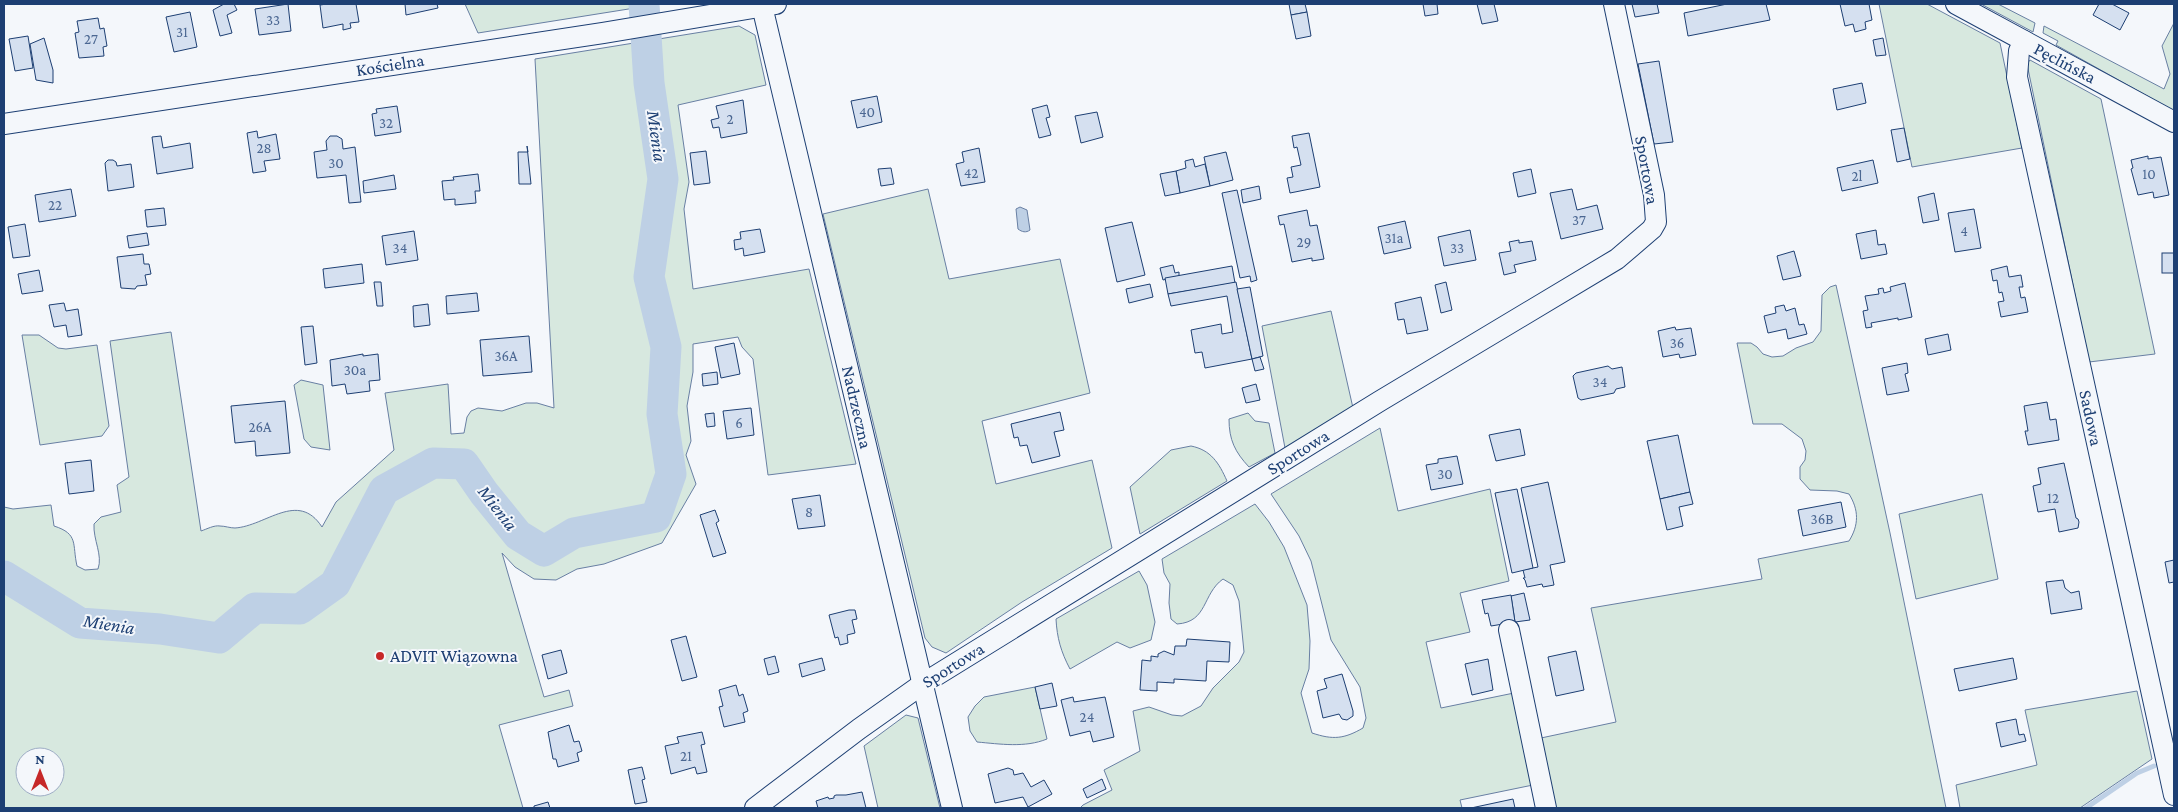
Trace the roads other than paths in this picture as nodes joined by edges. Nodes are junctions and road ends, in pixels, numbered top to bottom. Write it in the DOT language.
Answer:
graph roads {
  1 [pos="1614,4"];
  2 [pos="1956,4"];
  3 [pos="769,5"];
  4 [pos="2024,41"];
  5 [pos="2174,122"];
  6 [pos="4,124"];
  7 [pos="1509,630"];
  8 [pos="924,683"];
  9 [pos="2172,772"];
  10 [pos="2174,795"];
  11 [pos="755,808"];
  12 [pos="952,808"];
  13 [pos="1546,808"];
  1 -- 8 [label="street, Sportowa"];
  2 -- 4 [label="street, Pęclińska"];
  3 -- 6 [label="street, Kościelna"];
  3 -- 8 [label="street, Nadrzeczna"];
  4 -- 5 [label="street, Pęclińska"];
  4 -- 9 [label="street, Sadowa"];
  7 -- 13 [label="street"];
  8 -- 11 [label="street, Sportowa"];
  8 -- 12 [label="street, Nadrzeczna"];
  9 -- 10 [label="street, Sadowa"];
}
